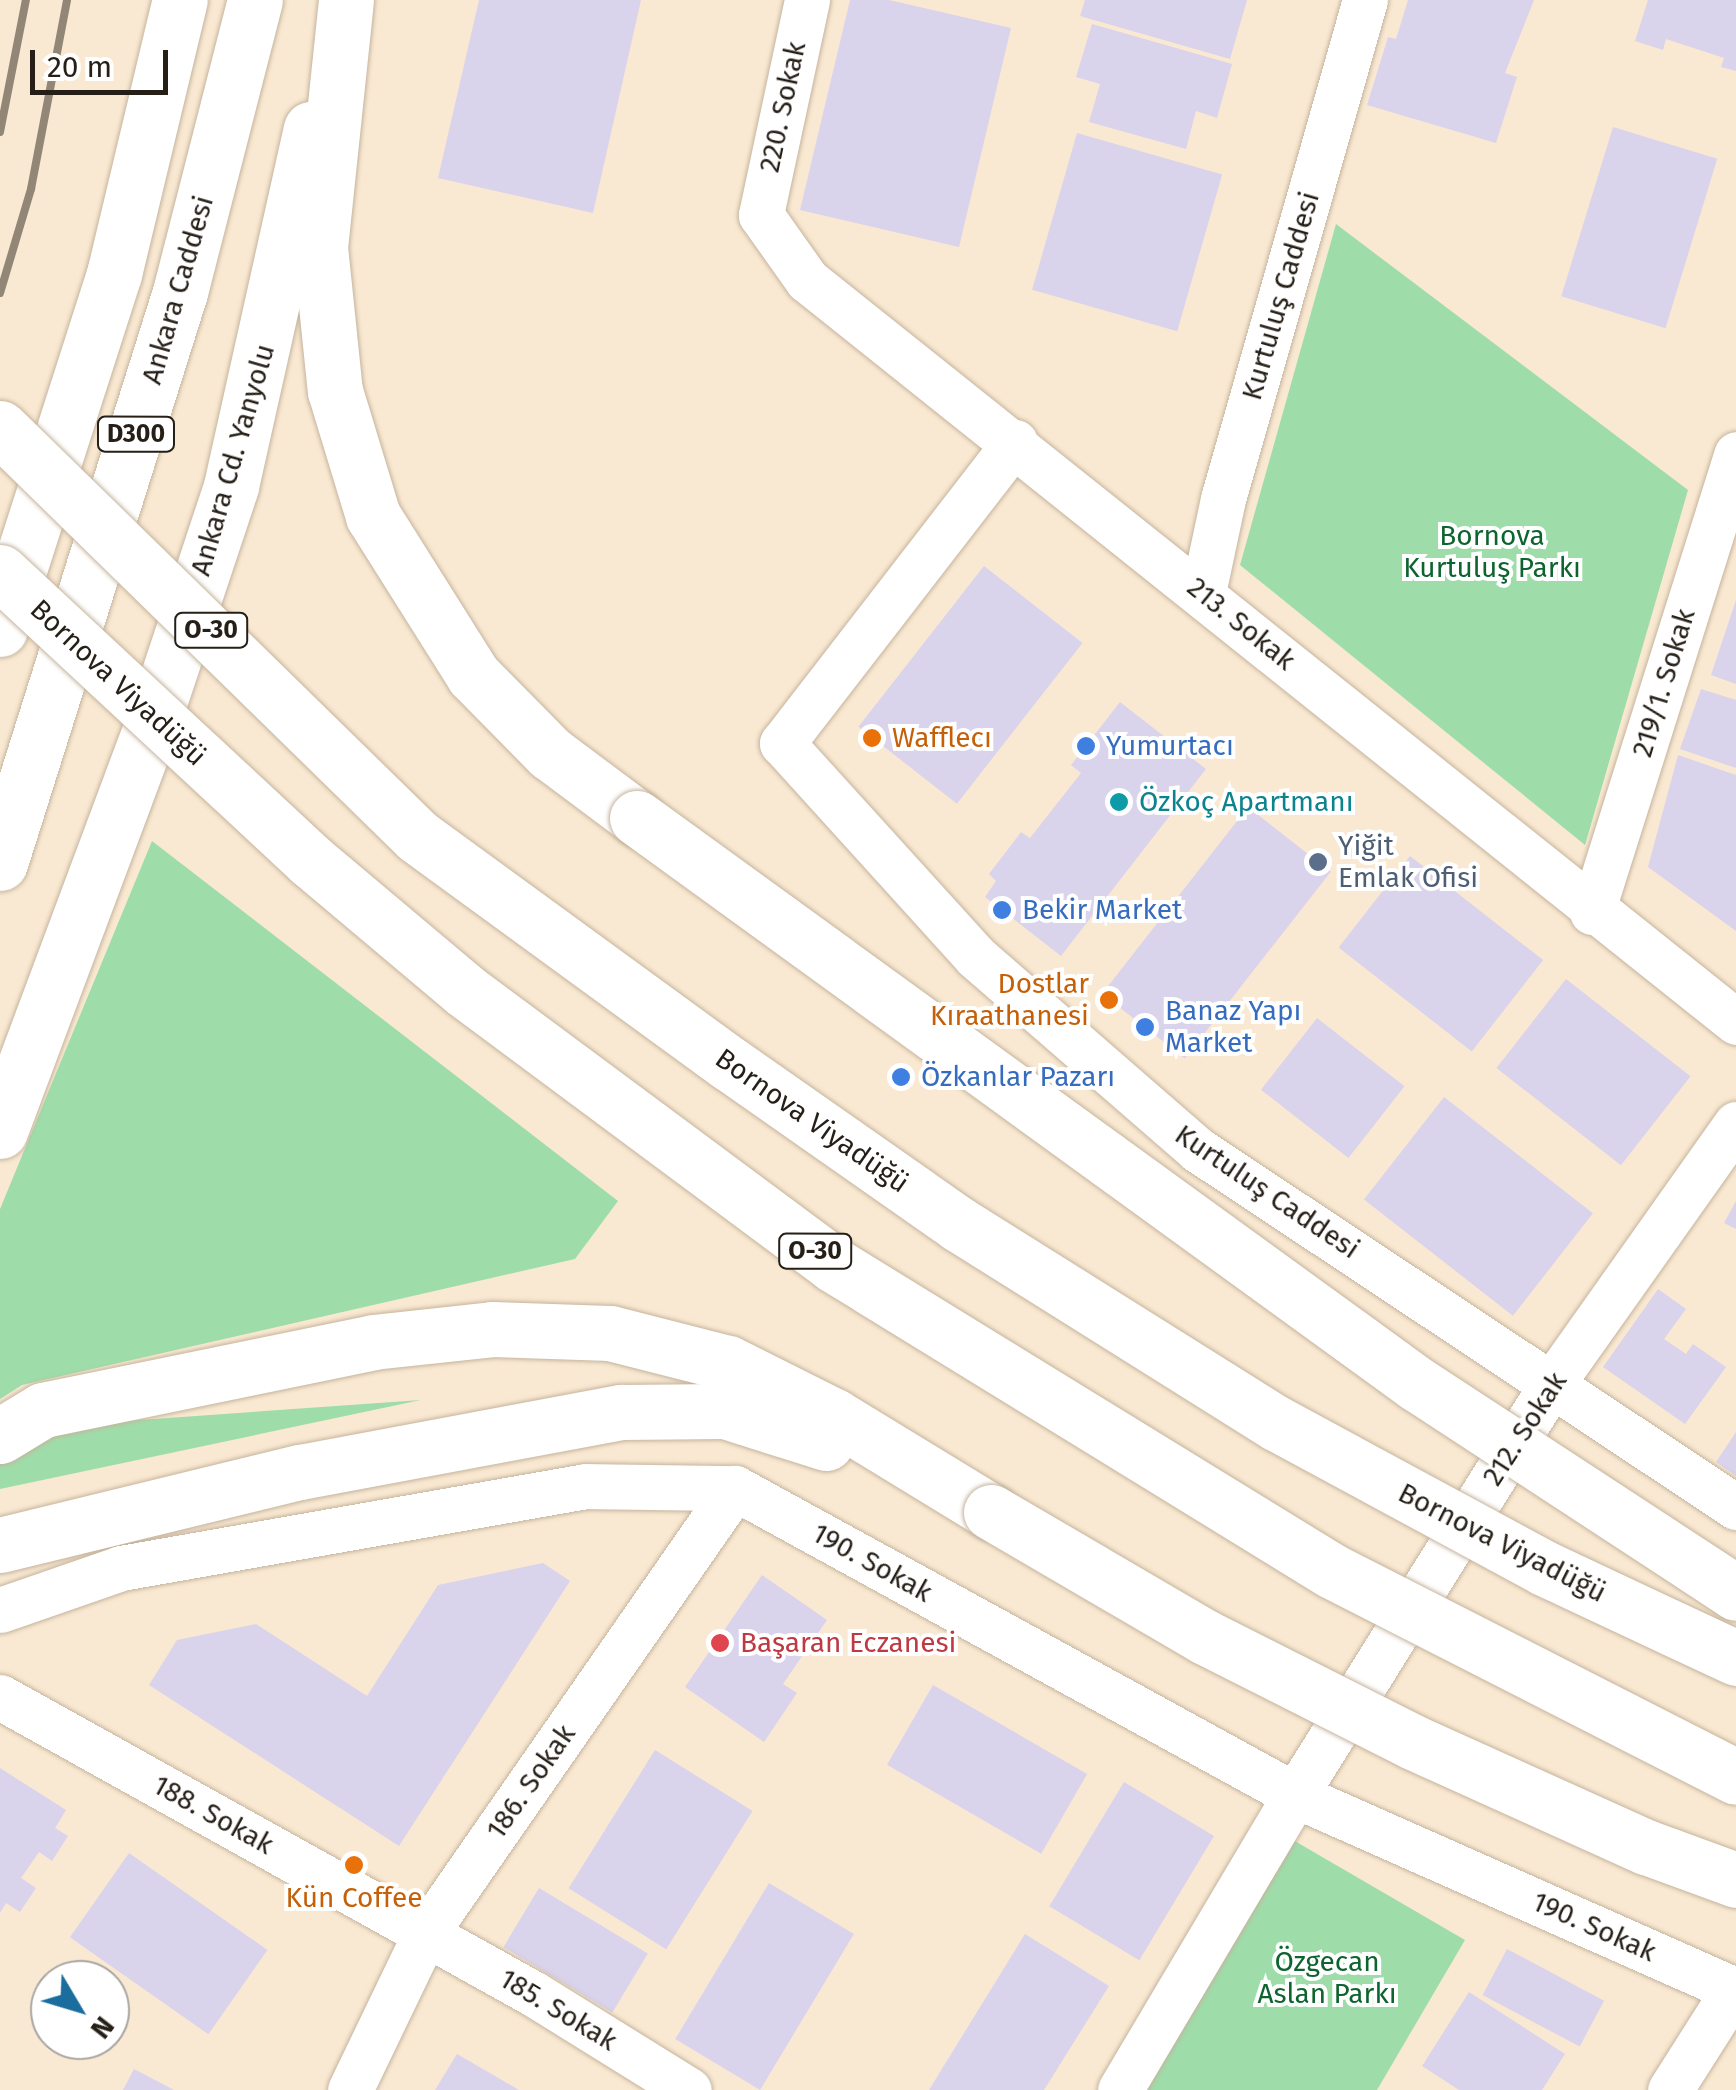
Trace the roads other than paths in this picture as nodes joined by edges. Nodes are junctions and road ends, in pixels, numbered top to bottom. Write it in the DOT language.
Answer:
graph roads {
  1 [pos="180,0"];
  2 [pos="255,0"];
  3 [pos="335,0"];
  4 [pos="346,0"];
  5 [pos="807,0"];
  6 [pos="1365,0"];
  7 [pos="761,214"];
  8 [pos="0,428"];
  9 [pos="1015,442"];
  10 [pos="1736,454"];
  11 [pos="0,572"];
  12 [pos="1203,593"];
  13 [pos="0,630"];
  14 [pos="0,863"];
  15 [pos="1592,912"];
  16 [pos="1736,1022"];
  17 [pos="1736,1124"];
  18 [pos="0,1132"];
  19 [pos="1554,1381"];
  20 [pos="0,1436"];
  21 [pos="735,1488"];
  22 [pos="1736,1507"];
  23 [pos="990,1512"];
  24 [pos="0,1546"];
  25 [pos="1736,1594"];
  26 [pos="0,1610"];
  27 [pos="1736,1658"];
  28 [pos="0,1697"];
  29 [pos="1736,1776"];
  30 [pos="1295,1795"];
  31 [pos="1736,1880"];
  32 [pos="426,1934"];
  33 [pos="1735,1990"];
  34 [pos="350,2090"];
  35 [pos="690,2090"];
  36 [pos="1120,2090"];
  37 [pos="1670,2090"];
  1 -- 13 [label="main road, D300"];
  2 -- 14 [label="main road, Ankara Caddesi / D300"];
  3 -- 18 [label="main road, Ankara Cd. Yanyolu"];
  4 -- 25 [label="main road, bridge"];
  5 -- 7 [label="street, 220. Sokak"];
  6 -- 12 [label="street, Kurtuluş Caddesi"];
  7 -- 9 [label="street, 213. Sokak"];
  8 -- 27 [label="main road, Bornova Viyadüğü / O-30, bridge"];
  9 -- 12 [label="street, 213. Sokak"];
  9 -- 19 [label="street, Kurtuluş Caddesi"];
  10 -- 15 [label="street, 219/1. Sokak"];
  11 -- 29 [label="main road, Bornova Viyadüğü / O-30, bridge"];
  12 -- 15 [label="street, 213. Sokak"];
  15 -- 16 [label="street, 213. Sokak"];
  17 -- 19 [label="street, 212. Sokak"];
  19 -- 22 [label="street, Kurtuluş Caddesi"];
  19 -- 30 [label="street, 212. Sokak"];
  20 -- 23 [label="main road"];
  21 -- 26 [label="street, 190. Sokak"];
  21 -- 30 [label="street, 190. Sokak"];
  21 -- 32 [label="street, 186. Sokak"];
  23 -- 24 [label="main road"];
  23 -- 31 [label="main road, bridge"];
  28 -- 32 [label="street, 188. Sokak"];
  30 -- 33 [label="street, 190. Sokak"];
  30 -- 36 [label="street, 212. Sokak"];
  32 -- 34 [label="street, 186. Sokak"];
  32 -- 35 [label="street, 185. Sokak"];
  33 -- 37 [label="street"];
}
